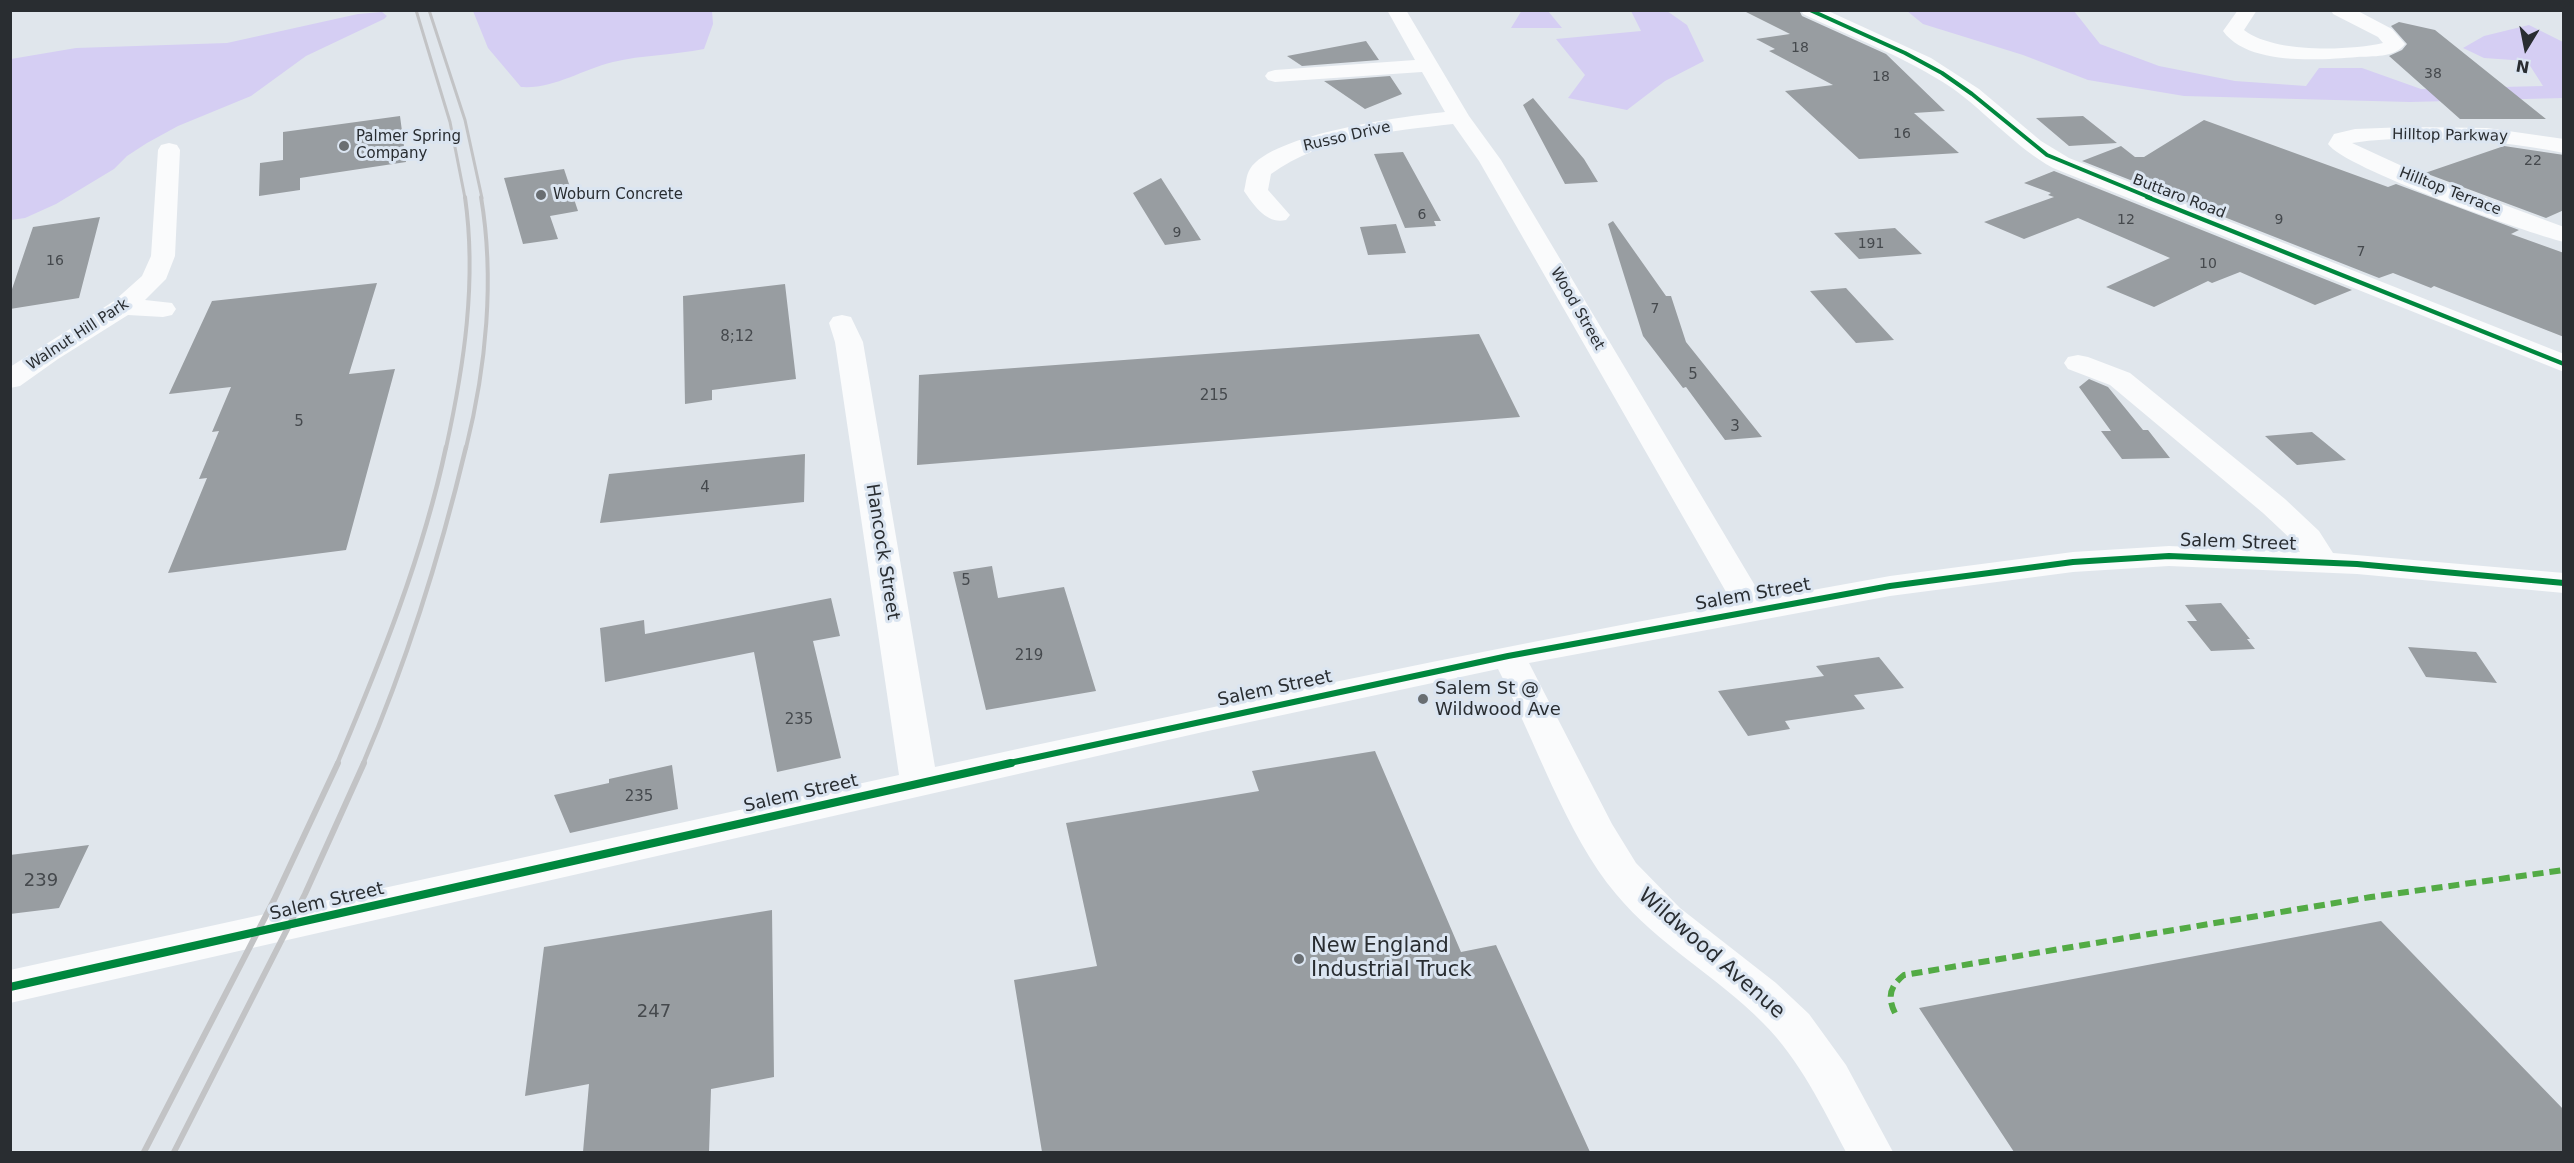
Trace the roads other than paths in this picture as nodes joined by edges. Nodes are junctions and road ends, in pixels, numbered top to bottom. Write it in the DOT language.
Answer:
graph roads {
  1 [pos="1396,10"];
  2 [pos="1810,10"];
  3 [pos="2248,10"];
  4 [pos="2340,10"];
  5 [pos="1430,65"];
  6 [pos="1275,76"];
  7 [pos="1460,117"];
  8 [pos="2339,144"];
  9 [pos="2564,146"];
  10 [pos="170,150"];
  11 [pos="1278,215"];
  12 [pos="2564,236"];
  13 [pos="123,307"];
  14 [pos="163,309"];
  15 [pos="842,323"];
  16 [pos="2078,363"];
  17 [pos="2564,364"];
  18 [pos="10,380"];
  19 [pos="2322,562"];
  20 [pos="2564,583"];
  21 [pos="1753,610"];
  22 [pos="1508,656"];
  23 [pos="919,782"];
  24 [pos="10,987"];
  25 [pos="1869,1152"];
  1 -- 5 [label="street, Wood Street"];
  2 -- 17 [label="street, Buttaro Road"];
  3 -- 4 [label="street"];
  5 -- 6 [label="street"];
  5 -- 7 [label="street, Wood Street"];
  7 -- 11 [label="street, Russo Drive"];
  7 -- 21 [label="street, Wood Street"];
  8 -- 9 [label="street, Hilltop Parkway"];
  8 -- 12 [label="street, Hilltop Terrace"];
  10 -- 13 [label="street, Walnut Hill Park"];
  13 -- 14 [label="street"];
  13 -- 18 [label="street, Walnut Hill Park"];
  15 -- 23 [label="street, Hancock Street"];
  16 -- 19 [label="street"];
  19 -- 20 [label="street, Salem Street"];
  19 -- 21 [label="street, Salem Street"];
  21 -- 22 [label="street, Salem Street"];
  22 -- 23 [label="street, Salem Street"];
  22 -- 25 [label="street, Wildwood Avenue"];
  23 -- 24 [label="street, Salem Street"];
}
